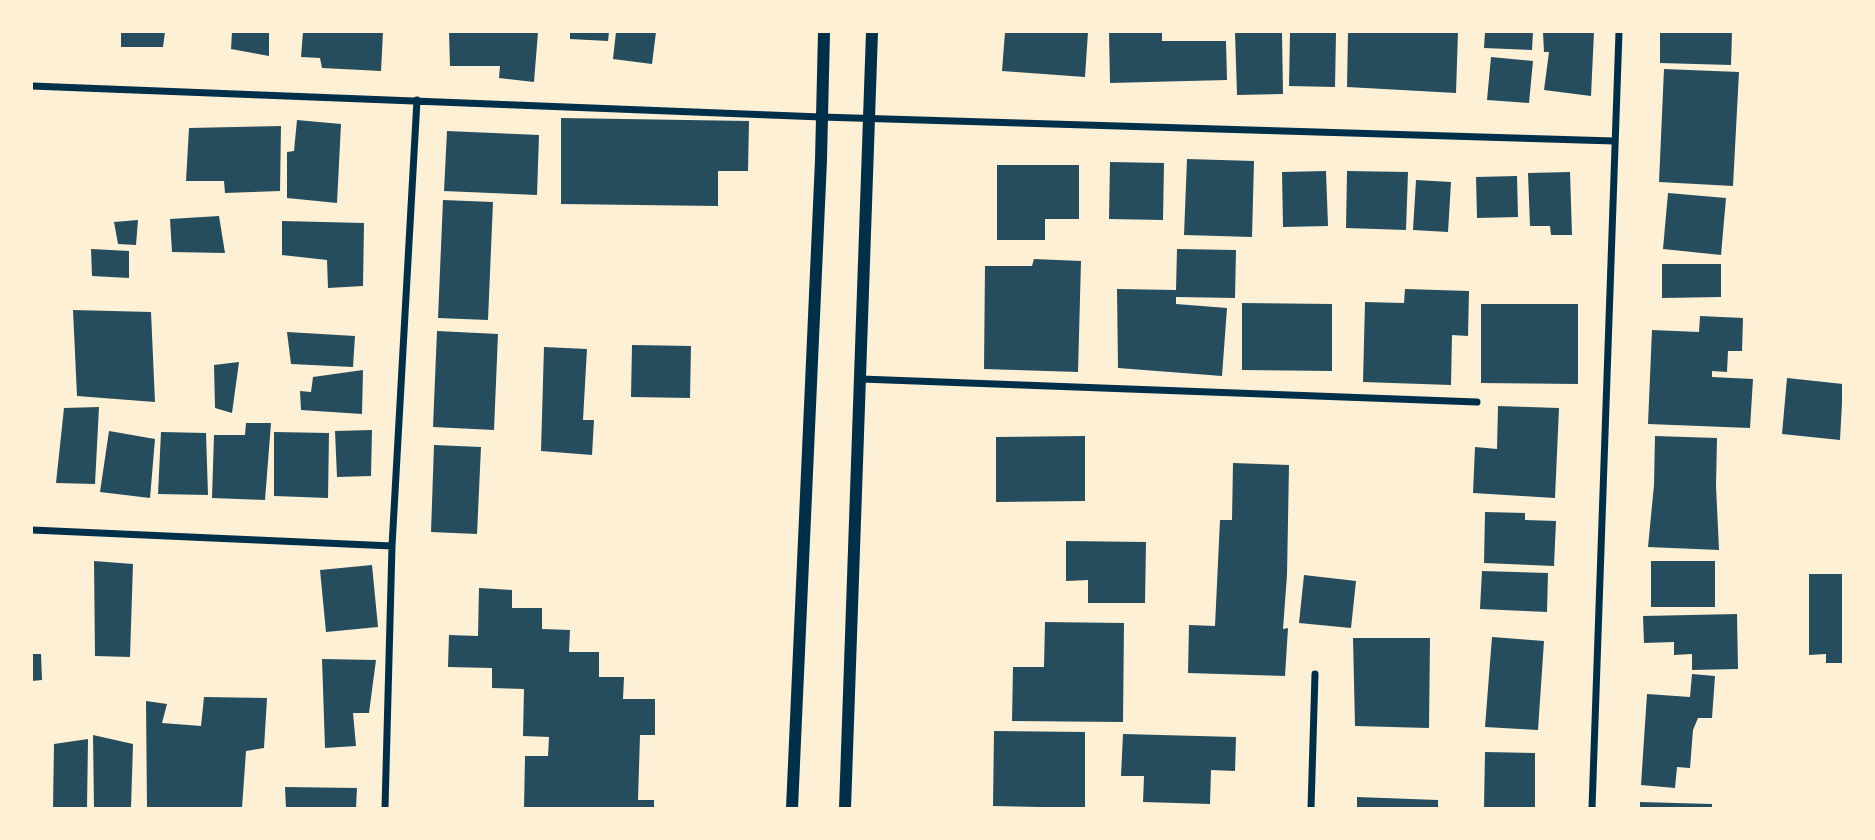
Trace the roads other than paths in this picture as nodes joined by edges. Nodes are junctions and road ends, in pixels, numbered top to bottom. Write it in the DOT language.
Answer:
graph roads {
  1 [pos="824,32"];
  2 [pos="872,32"];
  3 [pos="1619,32"];
  4 [pos="32,86"];
  5 [pos="417,100"];
  6 [pos="821,117"];
  7 [pos="869,117"];
  8 [pos="1614,141"];
  9 [pos="860,379"];
  10 [pos="1477,402"];
  11 [pos="32,530"];
  12 [pos="392,546"];
  13 [pos="1315,674"];
  14 [pos="385,808"];
  15 [pos="792,808"];
  16 [pos="845,808"];
  17 [pos="1311,808"];
  18 [pos="1592,808"];
  1 -- 6 [label="street"];
  2 -- 7 [label="street"];
  3 -- 8 [label="street"];
  4 -- 5 [label="street"];
  5 -- 6 [label="street"];
  5 -- 12 [label="street"];
  6 -- 7 [label="street"];
  6 -- 15 [label="street"];
  7 -- 8 [label="street"];
  7 -- 9 [label="street"];
  8 -- 18 [label="street"];
  9 -- 10 [label="street"];
  9 -- 16 [label="street"];
  11 -- 12 [label="street"];
  12 -- 14 [label="street"];
  13 -- 17 [label="street"];
}
